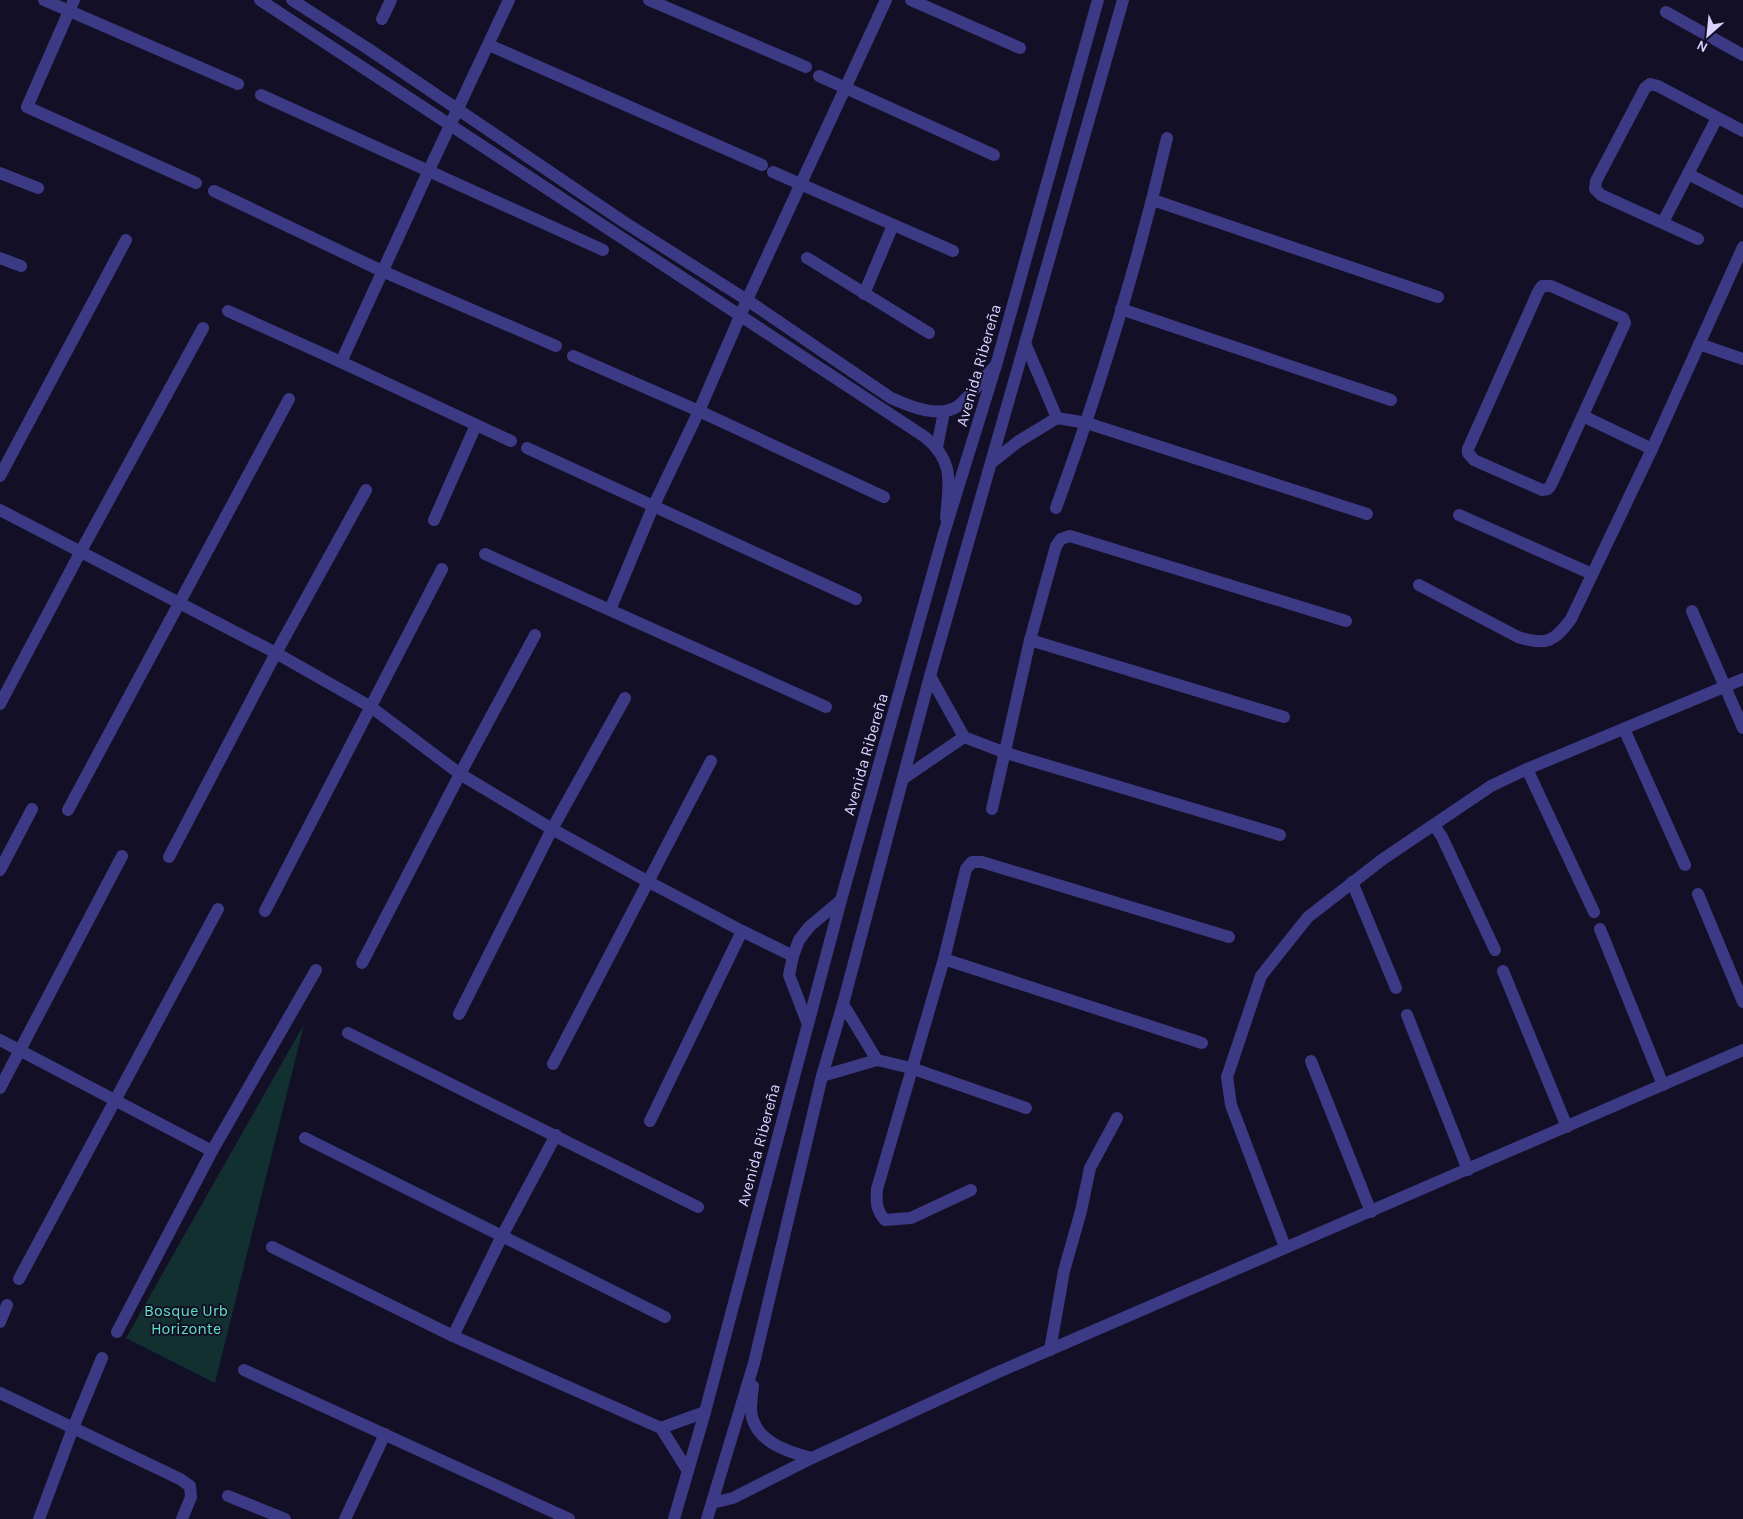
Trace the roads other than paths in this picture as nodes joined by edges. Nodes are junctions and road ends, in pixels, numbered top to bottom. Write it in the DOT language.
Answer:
graph roads {
  1 [pos="44,0"];
  2 [pos="260,0"];
  3 [pos="292,0"];
  4 [pos="391,0"];
  5 [pos="509,0"];
  6 [pos="649,0"];
  7 [pos="886,0"];
  8 [pos="911,0"];
  9 [pos="1098,0"];
  10 [pos="1123,0"];
  11 [pos="72,6"];
  12 [pos="1666,12"];
  13 [pos="382,19"];
  14 [pos="489,45"];
  15 [pos="1020,48"];
  16 [pos="1743,55"];
  17 [pos="806,67"];
  18 [pos="818,76"];
  19 [pos="238,84"];
  20 [pos="845,87"];
  21 [pos="261,95"];
  22 [pos="458,110"];
  23 [pos="1717,118"];
  24 [pos="451,125"];
  25 [pos="1743,131"];
  26 [pos="1167,138"];
  27 [pos="994,155"];
  28 [pos="428,170"];
  29 [pos="0,173"];
  30 [pos="1688,174"];
  31 [pos="196,183"];
  32 [pos="801,185"];
  33 [pos="38,188"];
  34 [pos="214,192"];
  35 [pos="1153,200"];
  36 [pos="1743,202"];
  37 [pos="1664,222"];
  38 [pos="893,224"];
  39 [pos="1698,239"];
  40 [pos="126,240"];
  41 [pos="1743,247"];
  42 [pos="603,250"];
  43 [pos="953,251"];
  44 [pos="0,258"];
  45 [pos="807,258"];
  46 [pos="21,266"];
  47 [pos="382,271"];
  48 [pos="864,294"];
  49 [pos="1438,297"];
  50 [pos="746,300"];
  51 [pos="1121,309"];
  52 [pos="228,311"];
  53 [pos="740,315"];
  54 [pos="203,328"];
  55 [pos="928,333"];
  56 [pos="1025,343"];
  57 [pos="1699,344"];
  58 [pos="556,346"];
  59 [pos="573,356"];
  60 [pos="1743,359"];
  61 [pos="341,362"];
  62 [pos="995,366"];
  63 [pos="289,399"];
  64 [pos="1391,400"];
  65 [pos="699,411"];
  66 [pos="944,412"];
  67 [pos="1584,416"];
  68 [pos="1057,418"];
  69 [pos="1087,423"];
  70 [pos="476,425"];
  71 [pos="511,441"];
  72 [pos="937,447"];
  73 [pos="527,448"];
  74 [pos="1652,449"];
  75 [pos="991,463"];
  76 [pos="0,476"];
  77 [pos="366,490"];
  78 [pos="884,496"];
  79 [pos="654,507"];
  80 [pos="1056,508"];
  81 [pos="0,510"];
  82 [pos="1367,514"];
  83 [pos="1458,515"];
  84 [pos="434,520"];
  85 [pos="944,533"];
  86 [pos="81,551"];
  87 [pos="485,554"];
  88 [pos="442,569"];
  89 [pos="1592,574"];
  90 [pos="1419,585"];
  91 [pos="856,599"];
  92 [pos="178,603"];
  93 [pos="610,610"];
  94 [pos="1692,611"];
  95 [pos="1346,621"];
  96 [pos="535,635"];
  97 [pos="1030,640"];
  98 [pos="276,653"];
  99 [pos="930,676"];
  100 [pos="1743,679"];
  101 [pos="1725,687"];
  102 [pos="625,698"];
  103 [pos="0,704"];
  104 [pos="371,707"];
  105 [pos="826,707"];
  106 [pos="1284,717"];
  107 [pos="1743,728"];
  108 [pos="1624,729"];
  109 [pos="964,737"];
  110 [pos="1006,753"];
  111 [pos="711,761"];
  112 [pos="1527,769"];
  113 [pos="460,774"];
  114 [pos="904,778"];
  115 [pos="32,809"];
  116 [pos="992,809"];
  117 [pos="68,810"];
  118 [pos="1434,825"];
  119 [pos="552,829"];
  120 [pos="1280,835"];
  121 [pos="122,856"];
  122 [pos="169,857"];
  123 [pos="1685,865"];
  124 [pos="0,870"];
  125 [pos="647,881"];
  126 [pos="1352,882"];
  127 [pos="1698,894"];
  128 [pos="840,900"];
  129 [pos="218,909"];
  130 [pos="265,911"];
  131 [pos="1594,912"];
  132 [pos="1600,929"];
  133 [pos="742,931"];
  134 [pos="1229,937"];
  135 [pos="1495,950"];
  136 [pos="793,956"];
  137 [pos="944,959"];
  138 [pos="362,963"];
  139 [pos="316,970"];
  140 [pos="1502,971"];
  141 [pos="1396,988"];
  142 [pos="1743,1002"];
  143 [pos="843,1004"];
  144 [pos="459,1014"];
  145 [pos="1407,1015"];
  146 [pos="807,1022"];
  147 [pos="348,1032"];
  148 [pos="0,1040"];
  149 [pos="1202,1043"];
  150 [pos="1743,1050"];
  151 [pos="19,1051"];
  152 [pos="878,1060"];
  153 [pos="1311,1061"];
  154 [pos="553,1064"];
  155 [pos="911,1068"];
  156 [pos="822,1076"];
  157 [pos="1663,1084"];
  158 [pos="0,1088"];
  159 [pos="114,1101"];
  160 [pos="1026,1108"];
  161 [pos="1117,1118"];
  162 [pos="650,1121"];
  163 [pos="1567,1127"];
  164 [pos="556,1135"];
  165 [pos="305,1138"];
  166 [pos="212,1150"];
  167 [pos="1468,1170"];
  168 [pos="971,1190"];
  169 [pos="698,1207"];
  170 [pos="1371,1212"];
  171 [pos="502,1236"];
  172 [pos="272,1247"];
  173 [pos="1285,1247"];
  174 [pos="19,1279"];
  175 [pos="7,1305"];
  176 [pos="665,1317"];
  177 [pos="0,1322"];
  178 [pos="118,1332"];
  179 [pos="453,1336"];
  180 [pos="1050,1350"];
  181 [pos="102,1358"];
  182 [pos="754,1363"];
  183 [pos="244,1370"];
  184 [pos="0,1393"];
  185 [pos="705,1412"];
  186 [pos="73,1428"];
  187 [pos="661,1428"];
  188 [pos="386,1434"];
  189 [pos="812,1458"];
  190 [pos="688,1471"];
  191 [pos="228,1496"];
  192 [pos="712,1503"];
  193 [pos="40,1519"];
  194 [pos="182,1519"];
  195 [pos="285,1519"];
  196 [pos="345,1519"];
  197 [pos="569,1519"];
  198 [pos="674,1519"];
  199 [pos="707,1519"];
  1 -- 11 [label="street"];
  2 -- 24 [label="street"];
  3 -- 22 [label="street"];
  4 -- 13 [label="street"];
  5 -- 14 [label="street"];
  6 -- 17 [label="street"];
  7 -- 20 [label="street"];
  8 -- 15 [label="street"];
  9 -- 62 [label="street, Avenida Ribereña"];
  10 -- 56 [label="street"];
  11 -- 19 [label="street"];
  11 -- 31 [label="street"];
  12 -- 16 [label="street"];
  14 -- 22 [label="street"];
  14 -- 32 [label="street"];
  18 -- 20 [label="street"];
  20 -- 27 [label="street"];
  20 -- 32 [label="street"];
  21 -- 28 [label="street"];
  22 -- 24 [label="street"];
  22 -- 50 [label="street"];
  23 -- 25 [label="street"];
  23 -- 30 [label="street"];
  23 -- 37 [label="street"];
  24 -- 28 [label="street"];
  24 -- 53 [label="street"];
  26 -- 35 [label="street"];
  28 -- 42 [label="street"];
  28 -- 47 [label="street"];
  29 -- 33 [label="street"];
  30 -- 36 [label="street"];
  30 -- 37 [label="street"];
  32 -- 38 [label="street"];
  32 -- 50 [label="street"];
  34 -- 47 [label="street"];
  35 -- 49 [label="street"];
  35 -- 51 [label="street"];
  37 -- 39 [label="street"];
  38 -- 43 [label="street"];
  38 -- 48 [label="street"];
  40 -- 76 [label="street"];
  41 -- 57 [label="street"];
  44 -- 46 [label="street"];
  45 -- 48 [label="street"];
  47 -- 58 [label="street"];
  47 -- 61 [label="street"];
  48 -- 55 [label="street"];
  50 -- 53 [label="street"];
  50 -- 66 [label="street"];
  51 -- 64 [label="street"];
  51 -- 69 [label="street"];
  52 -- 61 [label="street"];
  53 -- 65 [label="street"];
  53 -- 72 [label="street"];
  54 -- 86 [label="street"];
  56 -- 68 [label="street"];
  56 -- 75 [label="street"];
  57 -- 60 [label="street"];
  57 -- 74 [label="street"];
  59 -- 65 [label="street"];
  61 -- 70 [label="street"];
  62 -- 66 [label="street"];
  62 -- 85 [label="street, Avenida Ribereña"];
  63 -- 92 [label="street"];
  65 -- 78 [label="street"];
  65 -- 79 [label="street"];
  66 -- 72 [label="street"];
  67 -- 67 [label="street"];
  67 -- 74 [label="street"];
  68 -- 69 [label="street"];
  68 -- 75 [label="street"];
  69 -- 80 [label="street"];
  69 -- 82 [label="street"];
  70 -- 71 [label="street"];
  70 -- 84 [label="street"];
  72 -- 85 [label="street"];
  73 -- 79 [label="street"];
  74 -- 89 [label="street"];
  75 -- 99 [label="street"];
  77 -- 98 [label="street"];
  79 -- 91 [label="street"];
  79 -- 93 [label="street"];
  81 -- 86 [label="street"];
  83 -- 89 [label="street"];
  85 -- 128 [label="street, Avenida Ribereña"];
  86 -- 92 [label="street"];
  86 -- 103 [label="street"];
  87 -- 93 [label="street"];
  88 -- 104 [label="street"];
  89 -- 90 [label="street"];
  92 -- 98 [label="street"];
  92 -- 117 [label="street"];
  93 -- 105 [label="street"];
  94 -- 101 [label="street"];
  95 -- 97 [label="street"];
  96 -- 113 [label="street"];
  97 -- 106 [label="street"];
  97 -- 110 [label="street"];
  98 -- 104 [label="street"];
  98 -- 122 [label="street"];
  99 -- 109 [label="street"];
  99 -- 114 [label="street"];
  100 -- 101 [label="street"];
  101 -- 107 [label="street"];
  101 -- 108 [label="street"];
  102 -- 119 [label="street"];
  104 -- 113 [label="street"];
  104 -- 130 [label="street"];
  108 -- 112 [label="street"];
  108 -- 123 [label="street"];
  109 -- 110 [label="street"];
  109 -- 114 [label="street"];
  110 -- 116 [label="street"];
  110 -- 120 [label="street"];
  111 -- 125 [label="street"];
  112 -- 118 [label="street"];
  112 -- 131 [label="street"];
  113 -- 119 [label="street"];
  113 -- 138 [label="street"];
  114 -- 143 [label="street"];
  115 -- 124 [label="street"];
  118 -- 126 [label="street"];
  118 -- 135 [label="street"];
  119 -- 125 [label="street"];
  119 -- 144 [label="street"];
  121 -- 151 [label="street"];
  125 -- 133 [label="street"];
  125 -- 154 [label="street"];
  126 -- 141 [label="street"];
  126 -- 173 [label="street"];
  127 -- 142 [label="street"];
  128 -- 136 [label="street"];
  128 -- 146 [label="street, Avenida Ribereña"];
  129 -- 159 [label="street"];
  132 -- 157 [label="street"];
  133 -- 136 [label="street"];
  133 -- 162 [label="street"];
  134 -- 137 [label="street"];
  136 -- 146 [label="street"];
  137 -- 149 [label="street"];
  137 -- 155 [label="street"];
  139 -- 166 [label="street"];
  140 -- 163 [label="street"];
  143 -- 152 [label="street"];
  143 -- 156 [label="street"];
  145 -- 167 [label="street"];
  146 -- 185 [label="street, Avenida Ribereña"];
  147 -- 164 [label="street"];
  148 -- 151 [label="street"];
  150 -- 157 [label="street"];
  151 -- 158 [label="street"];
  151 -- 159 [label="street"];
  152 -- 155 [label="street"];
  152 -- 156 [label="street"];
  153 -- 170 [label="street"];
  155 -- 160 [label="street"];
  155 -- 168 [label="street"];
  156 -- 182 [label="street"];
  157 -- 163 [label="street"];
  159 -- 166 [label="street"];
  159 -- 174 [label="street"];
  161 -- 180 [label="street"];
  163 -- 167 [label="street"];
  164 -- 169 [label="street"];
  164 -- 171 [label="street"];
  165 -- 171 [label="street"];
  166 -- 178 [label="street"];
  167 -- 170 [label="street"];
  170 -- 173 [label="street"];
  171 -- 176 [label="street"];
  171 -- 179 [label="street"];
  172 -- 179 [label="street"];
  173 -- 180 [label="street"];
  175 -- 177 [label="street"];
  179 -- 187 [label="street"];
  180 -- 189 [label="street"];
  181 -- 186 [label="street"];
  182 -- 189 [label="street"];
  182 -- 192 [label="street"];
  183 -- 188 [label="street"];
  184 -- 186 [label="street"];
  185 -- 187 [label="street"];
  185 -- 190 [label="street, Avenida Ribereña"];
  186 -- 193 [label="street"];
  186 -- 194 [label="street"];
  187 -- 190 [label="street"];
  188 -- 196 [label="street"];
  188 -- 197 [label="street"];
  189 -- 192 [label="street"];
  190 -- 198 [label="street, Avenida Ribereña"];
  191 -- 195 [label="street"];
  192 -- 199 [label="street"];
}
